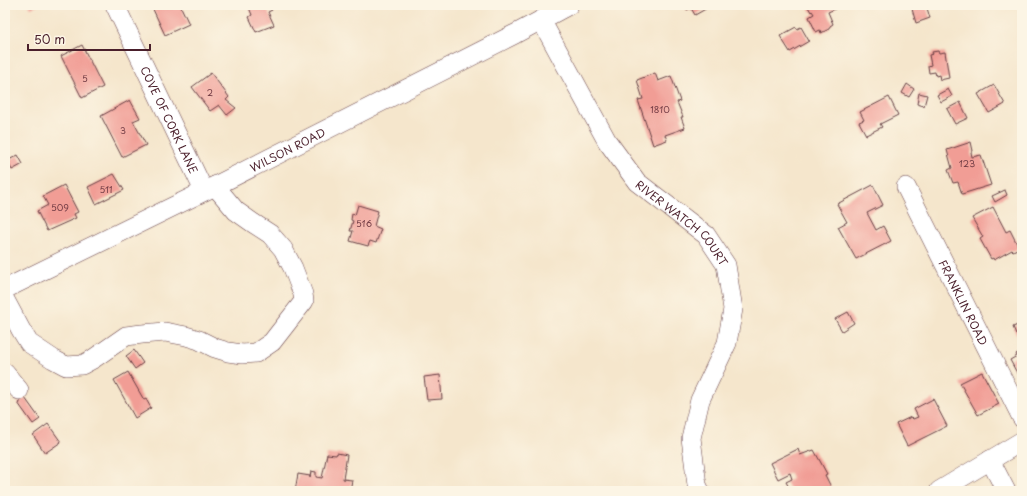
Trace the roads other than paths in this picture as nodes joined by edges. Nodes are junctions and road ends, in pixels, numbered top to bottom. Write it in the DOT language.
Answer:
graph roads {
  1 [pos="115,5"];
  2 [pos="569,5"];
  3 [pos="541,20"];
  4 [pos="906,186"];
  5 [pos="210,189"];
  6 [pos="5,290"];
  7 [pos="5,300"];
  8 [pos="5,373"];
  9 [pos="19,390"];
  10 [pos="1022,418"];
  11 [pos="1022,441"];
  12 [pos="990,460"];
  13 [pos="700,491"];
  14 [pos="939,491"];
  15 [pos="1006,491"];
  1 -- 5 [label="street, COVE OF CORK LANE"];
  2 -- 3 [label="street, WILSON ROAD"];
  3 -- 5 [label="street, WILSON ROAD"];
  3 -- 13 [label="street, RIVER WATCH COURT"];
  4 -- 10 [label="street, FRANKLIN ROAD"];
  5 -- 6 [label="street, WILSON ROAD"];
  5 -- 7 [label="street, COVE OF CORK LANE"];
  8 -- 9 [label="street"];
  11 -- 12 [label="street"];
  12 -- 14 [label="street"];
  12 -- 15 [label="street"];
}
